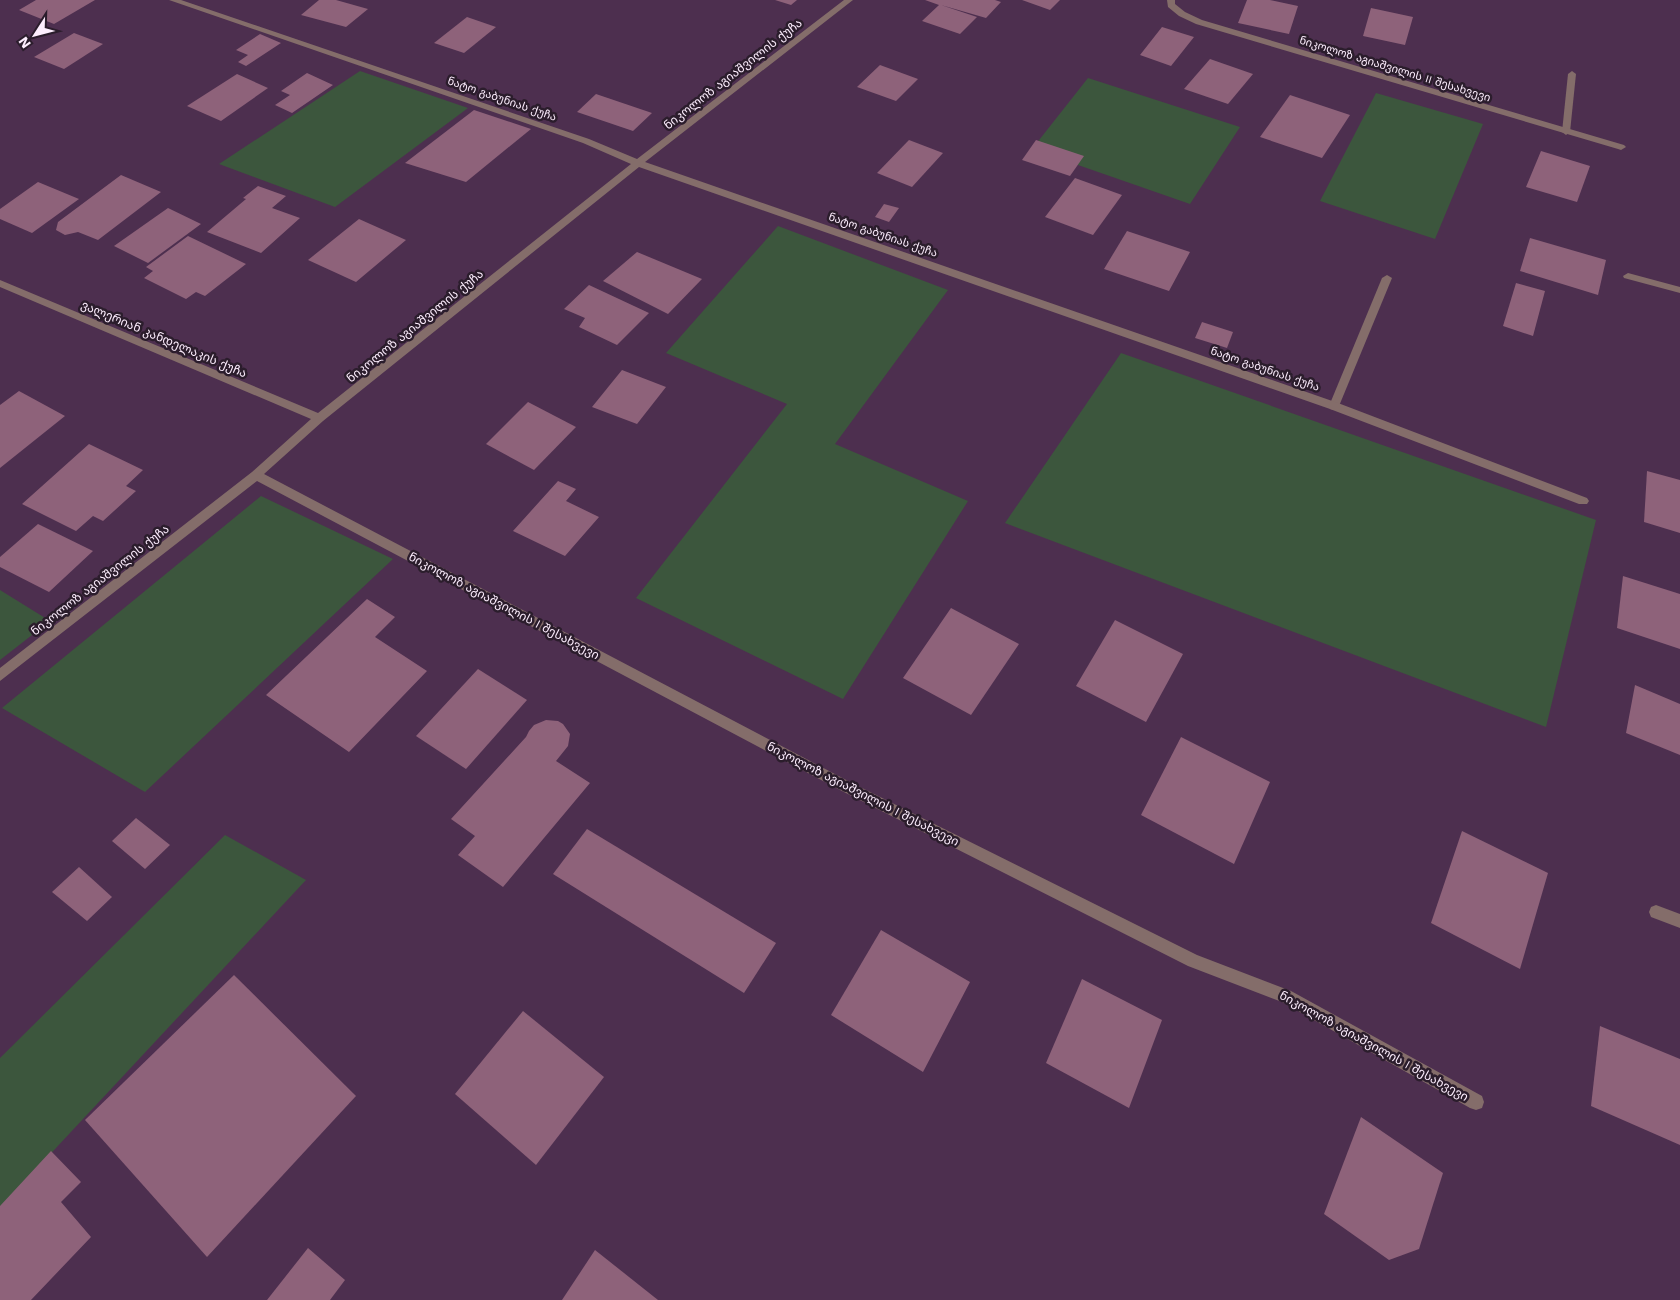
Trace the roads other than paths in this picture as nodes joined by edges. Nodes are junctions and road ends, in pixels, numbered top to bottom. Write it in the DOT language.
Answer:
graph roads {
  1 [pos="173,0"];
  2 [pos="849,0"];
  3 [pos="1171,0"];
  4 [pos="1572,74"];
  5 [pos="1566,132"];
  6 [pos="1620,147"];
  7 [pos="638,163"];
  8 [pos="1628,276"];
  9 [pos="1387,278"];
  10 [pos="0,283"];
  11 [pos="1680,290"];
  12 [pos="1334,406"];
  13 [pos="319,418"];
  14 [pos="256,475"];
  15 [pos="1583,501"];
  16 [pos="0,675"];
  17 [pos="1656,912"];
  18 [pos="1680,921"];
  19 [pos="1476,1102"];
  1 -- 7 [label="street, ნატო გაბუნიას ქუჩა"];
  2 -- 7 [label="street, ნიკოლოზ აგიაშვილის ქუჩა"];
  3 -- 5 [label="street, ნიკოლოზ აგიაშვილის II შესახვევი"];
  4 -- 5 [label="street"];
  5 -- 6 [label="street, ნიკოლოზ აგიაშვილის II შესახვევი"];
  7 -- 12 [label="street, ნატო გაბუნიას ქუჩა"];
  7 -- 13 [label="street, ნიკოლოზ აგიაშვილის ქუჩა"];
  8 -- 11 [label="street"];
  9 -- 12 [label="street"];
  10 -- 13 [label="street, ვალერიან კანდელაკის ქუჩა"];
  12 -- 15 [label="street, ნატო გაბუნიას ქუჩა"];
  13 -- 14 [label="street, ნიკოლოზ აგიაშვილის ქუჩა"];
  14 -- 16 [label="street, ნიკოლოზ აგიაშვილის ქუჩა"];
  14 -- 19 [label="street, ნიკოლოზ აგიაშვილის I შესახვევი"];
  17 -- 18 [label="street"];
}
